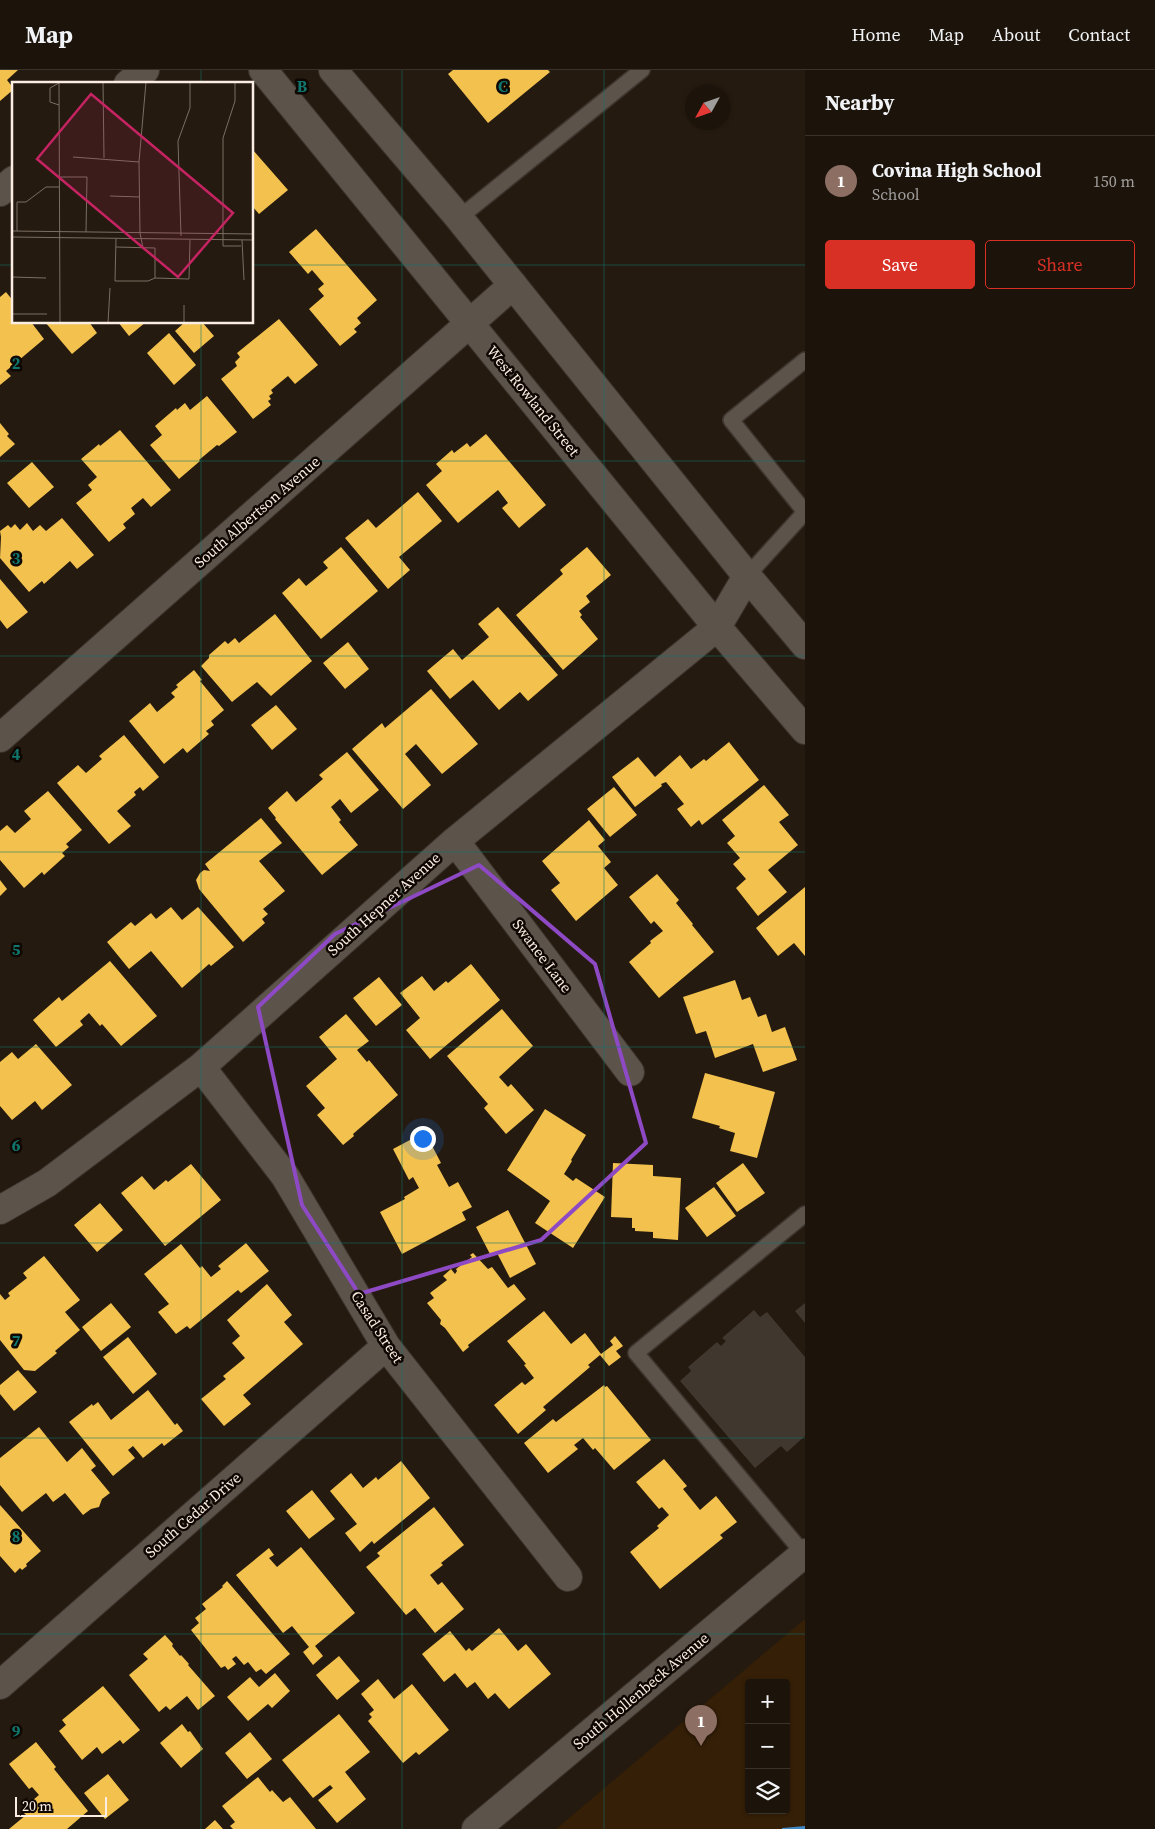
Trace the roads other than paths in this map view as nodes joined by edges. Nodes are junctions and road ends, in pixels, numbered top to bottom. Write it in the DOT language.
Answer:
graph roads {
  1 [pos="144,70"];
  2 [pos="263,70"];
  3 [pos="333,70"];
  4 [pos="642,70"];
  5 [pos="130,82"];
  6 [pos="12,182"];
  7 [pos="0,192"];
  8 [pos="459,218"];
  9 [pos="513,285"];
  10 [pos="471,324"];
  11 [pos="805,360"];
  12 [pos="805,512"];
  13 [pos="747,576"];
  14 [pos="717,627"];
  15 [pos="805,645"];
  16 [pos="805,730"];
  17 [pos="0,738"];
  18 [pos="455,841"];
  19 [pos="201,1067"];
  20 [pos="630,1072"];
  21 [pos="0,1210"];
  22 [pos="805,1214"];
  23 [pos="386,1346"];
  24 [pos="804,1554"];
  25 [pos="568,1577"];
  26 [pos="0,1685"];
  27 [pos="476,1829"];
  1 -- 5 [label="street"];
  2 -- 10 [label="street, West Rowland Street"];
  3 -- 8 [label="street"];
  4 -- 8 [label="lane"];
  6 -- 7 [label="street"];
  8 -- 9 [label="street"];
  9 -- 10 [label="street, South Albertson Avenue"];
  9 -- 13 [label="street"];
  10 -- 14 [label="street, West Rowland Street"];
  10 -- 17 [label="street, South Albertson Avenue"];
  11 -- 12 [label="lane"];
  12 -- 13 [label="lane"];
  13 -- 14 [label="street, South Hepner Avenue"];
  13 -- 15 [label="street"];
  14 -- 16 [label="street, West Rowland Street"];
  14 -- 18 [label="street, South Hepner Avenue"];
  18 -- 19 [label="street, South Hepner Avenue"];
  18 -- 20 [label="street, Swanee Lane"];
  19 -- 21 [label="street, South Hepner Avenue"];
  19 -- 23 [label="street, Casad Street"];
  22 -- 24 [label="lane"];
  23 -- 25 [label="street, Casad Street"];
  23 -- 26 [label="street, South Cedar Drive"];
  24 -- 27 [label="street, South Hollenbeck Avenue"];
}
